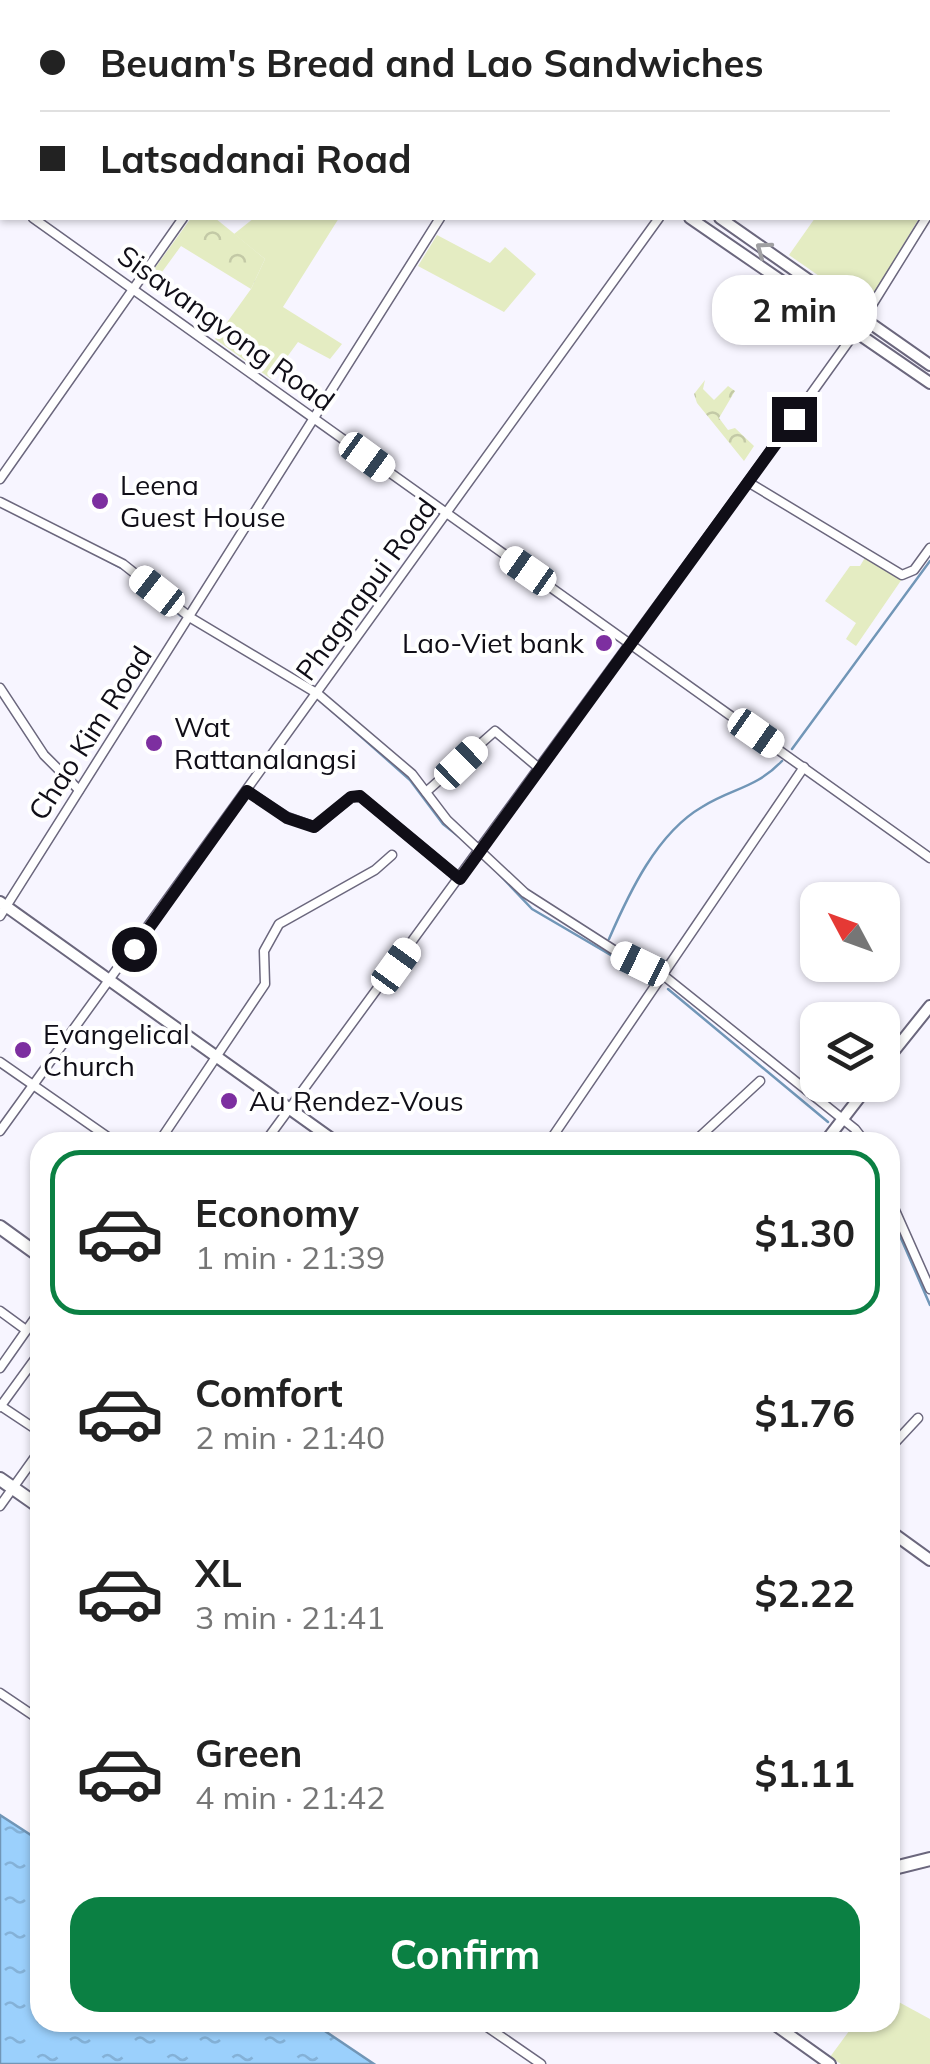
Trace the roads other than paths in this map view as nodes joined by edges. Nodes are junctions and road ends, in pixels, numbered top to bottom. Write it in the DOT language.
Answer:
graph roads {
  1 [pos="36,220"];
  2 [pos="181,220"];
  3 [pos="439,220"];
  4 [pos="658,220"];
  5 [pos="693,220"];
  6 [pos="723,220"];
  7 [pos="924,220"];
  8 [pos="132,288"];
  9 [pos="862,322"];
  10 [pos="854,334"];
  11 [pos="930,366"];
  12 [pos="930,383"];
  13 [pos="314,418"];
  14 [pos="0,479"];
  15 [pos="748,482"];
  16 [pos="0,502"];
  17 [pos="448,515"];
  18 [pos="930,548"];
  19 [pos="191,618"];
  20 [pos="632,645"];
  21 [pos="0,688"];
  22 [pos="318,694"];
  23 [pos="804,767"];
  24 [pos="540,768"];
  25 [pos="79,790"];
  26 [pos="247,791"];
  27 [pos="426,792"];
  28 [pos="482,850"];
  29 [pos="392,856"];
  30 [pos="930,858"];
  31 [pos="460,879"];
  32 [pos="2,908"];
  33 [pos="663,975"];
  34 [pos="112,979"];
  35 [pos="930,1006"];
  36 [pos="900,1044"];
  37 [pos="218,1058"];
  38 [pos="0,1062"];
  39 [pos="760,1080"];
  40 [pos="34,1085"];
  41 [pos="855,1102"];
  42 [pos="290,1111"];
  43 [pos="842,1120"];
  44 [pos="0,1132"];
  45 [pos="101,1132"];
  46 [pos="166,1132"];
  47 [pos="274,1132"];
  48 [pos="321,1132"];
  49 [pos="557,1132"];
  50 [pos="705,1132"];
  51 [pos="833,1132"];
  52 [pos="855,1132"];
  53 [pos="900,1222"];
  54 [pos="0,1228"];
  55 [pos="30,1249"];
  56 [pos="930,1289"];
  57 [pos="0,1311"];
  58 [pos="30,1325"];
  59 [pos="26,1330"];
  60 [pos="30,1366"];
  61 [pos="0,1368"];
  62 [pos="0,1407"];
  63 [pos="918,1418"];
  64 [pos="30,1426"];
  65 [pos="900,1437"];
  66 [pos="30,1464"];
  67 [pos="0,1479"];
  68 [pos="13,1488"];
  69 [pos="30,1500"];
  70 [pos="0,1506"];
  71 [pos="900,1539"];
  72 [pos="930,1560"];
  73 [pos="0,1694"];
  74 [pos="30,1714"];
  75 [pos="930,1858"];
  76 [pos="900,1864"];
  77 [pos="495,2032"];
  78 [pos="785,2032"];
  79 [pos="828,2063"];
  80 [pos="541,2064"];
  1 -- 8 [label="street, Sisavangvong Road"];
  2 -- 8 [label="street"];
  3 -- 13 [label="street, Chao Kim Road"];
  4 -- 17 [label="street, Phagnapui Road"];
  5 -- 10 [label="street"];
  9 -- 6 [label="street, one-way"];
  7 -- 9 [label="street"];
  8 -- 13 [label="street, Sisavangvong Road"];
  8 -- 14 [label="street"];
  9 -- 10 [label="street"];
  9 -- 11 [label="street"];
  10 -- 12 [label="street"];
  10 -- 15 [label="street"];
  13 -- 17 [label="street, Sisavangvong Road"];
  13 -- 19 [label="street, Chao Kim Road"];
  15 -- 18 [label="street"];
  15 -- 20 [label="street"];
  16 -- 19 [label="street"];
  17 -- 20 [label="street, Sisavangvong Road"];
  17 -- 22 [label="street, Phagnapui Road"];
  19 -- 22 [label="street"];
  19 -- 25 [label="street, Chao Kim Road"];
  20 -- 23 [label="street, Sisavangvong Road"];
  20 -- 24 [label="street"];
  21 -- 25 [label="street"];
  22 -- 26 [label="street, Phagnapui Road"];
  22 -- 27 [label="street"];
  23 -- 30 [label="street, Sisavangvong Road"];
  23 -- 33 [label="street"];
  24 -- 27 [label="street"];
  24 -- 28 [label="street"];
  25 -- 32 [label="street, Chao Kim Road"];
  26 -- 31 [label="street"];
  26 -- 34 [label="street, Phagnapui Road"];
  27 -- 28 [label="street"];
  28 -- 31 [label="street"];
  28 -- 33 [label="street"];
  29 -- 37 [label="street"];
  31 -- 42 [label="street"];
  32 -- 34 [label="street"];
  33 -- 43 [label="street"];
  33 -- 49 [label="street"];
  34 -- 37 [label="street"];
  34 -- 40 [label="street, Phagnapui Road"];
  35 -- 36 [label="street"];
  37 -- 42 [label="street"];
  37 -- 46 [label="street"];
  38 -- 40 [label="street"];
  39 -- 50 [label="street"];
  40 -- 44 [label="street, Phagnapui Road"];
  40 -- 45 [label="street"];
  41 -- 43 [label="street"];
  42 -- 47 [label="street"];
  42 -- 48 [label="street"];
  43 -- 51 [label="street"];
  43 -- 52 [label="street"];
  53 -- 56 [label="street"];
  54 -- 55 [label="main road"];
  57 -- 59 [label="street"];
  58 -- 59 [label="street"];
  59 -- 61 [label="street"];
  60 -- 62 [label="street"];
  62 -- 64 [label="street"];
  63 -- 65 [label="street"];
  66 -- 68 [label="street"];
  67 -- 68 [label="main road"];
  68 -- 69 [label="main road"];
  68 -- 70 [label="street"];
  71 -- 72 [label="street"];
  73 -- 74 [label="street"];
  75 -- 76 [label="main road"];
  77 -- 80 [label="street"];
  78 -- 79 [label="street"];
}
